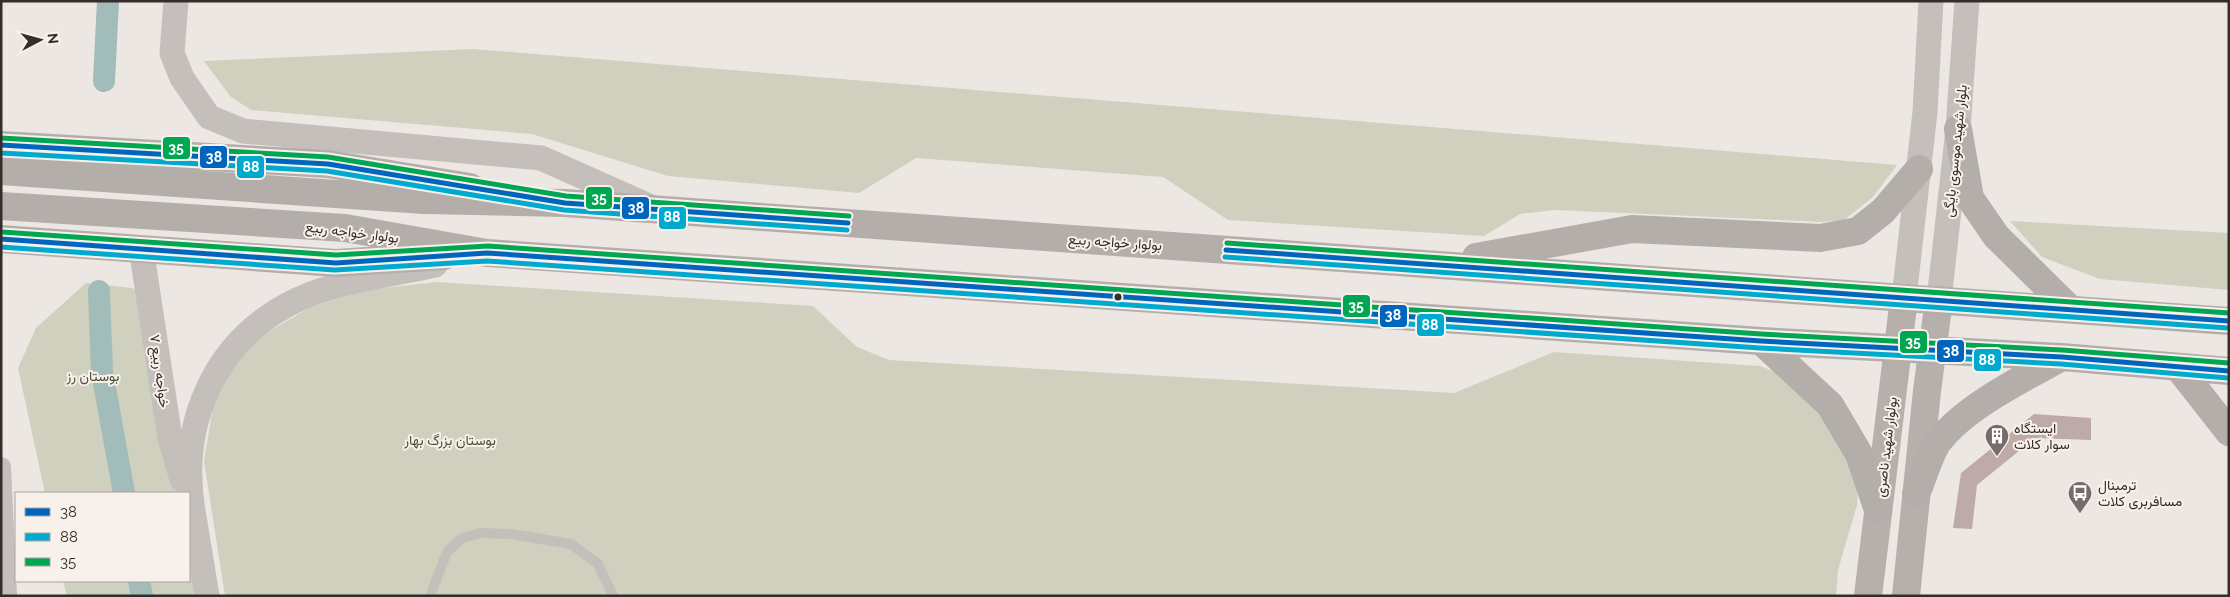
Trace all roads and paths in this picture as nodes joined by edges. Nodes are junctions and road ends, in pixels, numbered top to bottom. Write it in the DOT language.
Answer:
graph roads {
  1 [pos="176,1"];
  2 [pos="1931,1"];
  3 [pos="1968,1"];
  4 [pos="1958,129"];
  5 [pos="1,145"];
  6 [pos="1919,169"];
  7 [pos="1,171"];
  8 [pos="565,203"];
  9 [pos="1,206"];
  10 [pos="655,209"];
  11 [pos="1,239"];
  12 [pos="142,248"];
  13 [pos="487,253"];
  14 [pos="1435,264"];
  15 [pos="1904,298"];
  16 [pos="1939,300"];
  17 [pos="2069,308"];
  18 [pos="2229,321"];
  19 [pos="1761,340"];
  20 [pos="1897,348"];
  21 [pos="1933,350"];
  22 [pos="2062,356"];
  23 [pos="2178,367"];
  24 [pos="2229,371"];
  25 [pos="2229,432"];
  26 [pos="1,468"];
  27 [pos="187,492"];
  28 [pos="190,492"];
  29 [pos="1916,494"];
  30 [pos="190,495"];
  31 [pos="191,508"];
  32 [pos="1878,510"];
  33 [pos="7,596"];
  34 [pos="207,596"];
  35 [pos="430,596"];
  36 [pos="613,596"];
  37 [pos="1868,596"];
  38 [pos="1906,596"];
  1 -- 10 [label="street"];
  2 -- 6 [label="street"];
  3 -- 4 [label="street, بلوار شهید موسوی بایگی"];
  4 -- 16 [label="street, بلوار شهید موسوی بایگی"];
  4 -- 17 [label="main road"];
  5 -- 8 [label="main road"];
  6 -- 14 [label="main road"];
  6 -- 15 [label="street"];
  7 -- 8 [label="main road, بولوار خواجه ربیع"];
  8 -- 10 [label="main road, بولوار خواجه ربیع"];
  9 -- 13 [label="main road, بولوار خواجه ربیع"];
  10 -- 14 [label="main road, بولوار خواجه ربیع"];
  11 -- 12 [label="main road"];
  12 -- 13 [label="main road"];
  12 -- 27 [label="street, خواجه ربیع ۷"];
  13 -- 19 [label="main road, بولوار خواجه ربیع"];
  13 -- 28 [label="street"];
  14 -- 15 [label="main road, بولوار خواجه ربیع"];
  15 -- 16 [label="main road, بولوار خواجه ربیع"];
  15 -- 20 [label="main road, بولوار شهید ناصری"];
  16 -- 17 [label="main road, بولوار خواجه ربیع"];
  16 -- 21 [label="main road"];
  17 -- 18 [label="main road, بولوار خواجه ربیع"];
  19 -- 20 [label="main road, بولوار خواجه ربیع"];
  19 -- 32 [label="main road"];
  20 -- 21 [label="main road, بولوار خواجه ربیع"];
  20 -- 32 [label="main road, بولوار شهید ناصری"];
  21 -- 22 [label="main road, بولوار خواجه ربیع"];
  21 -- 29 [label="main road"];
  22 -- 23 [label="main road, بولوار خواجه ربیع"];
  22 -- 29 [label="main road"];
  23 -- 24 [label="main road, بولوار خواجه ربیع"];
  23 -- 25 [label="main road"];
  26 -- 33 [label="street"];
  29 -- 38 [label="main road"];
  30 -- 31 [label="street"];
  31 -- 34 [label="street"];
  32 -- 37 [label="main road, بولوار شهید ناصری"];
  35 -- 36 [label="lane"];
}
